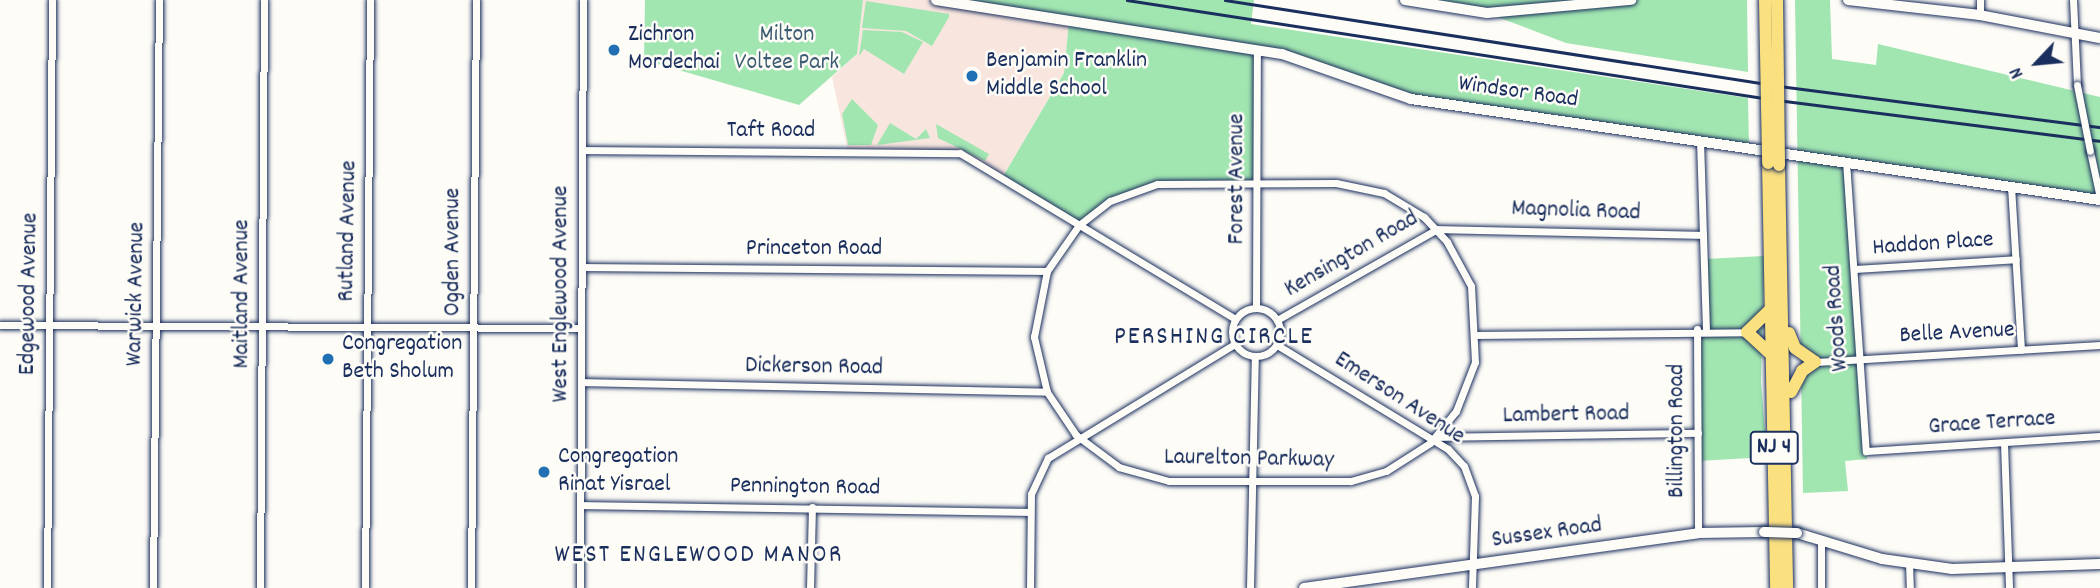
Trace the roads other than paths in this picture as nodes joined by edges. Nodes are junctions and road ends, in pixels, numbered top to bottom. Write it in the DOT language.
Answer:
graph roads {
  1 [pos="52,0"];
  2 [pos="159,0"];
  3 [pos="264,0"];
  4 [pos="370,0"];
  5 [pos="476,0"];
  6 [pos="583,0"];
  7 [pos="936,0"];
  8 [pos="1405,0"];
  9 [pos="1631,0"];
  10 [pos="1765,0"];
  11 [pos="1777,0"];
  12 [pos="1849,0"];
  13 [pos="1980,0"];
  14 [pos="2073,0"];
  15 [pos="1886,4"];
  16 [pos="1980,15"];
  17 [pos="2074,34"];
  18 [pos="2100,38"];
  19 [pos="1256,50"];
  20 [pos="1700,139"];
  21 [pos="582,150"];
  22 [pos="1846,162"];
  23 [pos="1774,164"];
  24 [pos="1258,182"];
  25 [pos="2011,186"];
  26 [pos="2100,199"];
  27 [pos="1079,225"];
  28 [pos="1448,228"];
  29 [pos="1437,229"];
  30 [pos="1703,235"];
  31 [pos="2016,259"];
  32 [pos="582,267"];
  33 [pos="1853,270"];
  34 [pos="1047,271"];
  35 [pos="1256,308"];
  36 [pos="1772,308"];
  37 [pos="1235,319"];
  38 [pos="1277,320"];
  39 [pos="0,325"];
  40 [pos="1786,325"];
  41 [pos="49,326"];
  42 [pos="156,326"];
  43 [pos="261,327"];
  44 [pos="367,327"];
  45 [pos="473,327"];
  46 [pos="581,328"];
  47 [pos="1701,329"];
  48 [pos="1747,332"];
  49 [pos="1478,335"];
  50 [pos="1235,344"];
  51 [pos="1277,345"];
  52 [pos="2100,345"];
  53 [pos="2021,350"];
  54 [pos="1773,356"];
  55 [pos="1255,357"];
  56 [pos="1860,359"];
  57 [pos="1815,362"];
  58 [pos="581,383"];
  59 [pos="1047,392"];
  60 [pos="1788,409"];
  61 [pos="1698,433"];
  62 [pos="1076,435"];
  63 [pos="2100,436"];
  64 [pos="1434,438"];
  65 [pos="2004,443"];
  66 [pos="1886,450"];
  67 [pos="1252,480"];
  68 [pos="580,505"];
  69 [pos="812,507"];
  70 [pos="1030,512"];
  71 [pos="1698,533"];
  72 [pos="1821,541"];
  73 [pos="1909,563"];
  74 [pos="2100,564"];
  75 [pos="1472,566"];
  76 [pos="2008,570"];
  77 [pos="47,588"];
  78 [pos="153,588"];
  79 [pos="260,588"];
  80 [pos="365,588"];
  81 [pos="471,588"];
  82 [pos="580,588"];
  83 [pos="810,588"];
  84 [pos="1030,588"];
  85 [pos="1250,588"];
  86 [pos="1304,588"];
  87 [pos="1472,588"];
  88 [pos="1776,588"];
  89 [pos="1787,588"];
  90 [pos="1821,588"];
  91 [pos="1910,588"];
  92 [pos="2009,588"];
  1 -- 41 [label="street, Edgewood Avenue"];
  2 -- 42 [label="street, Warwick Avenue"];
  3 -- 43 [label="street, Maitland Avenue"];
  4 -- 44 [label="street, Rutland Avenue"];
  5 -- 45 [label="street, Ogden Avenue"];
  6 -- 21 [label="street, West Englewood Avenue"];
  7 -- 19 [label="street, Windsor Road"];
  8 -- 9 [label="street"];
  10 -- 23 [label="highway, NJ 4, bridge"];
  11 -- 23 [label="highway, NJ 4, bridge"];
  12 -- 15 [label="street"];
  13 -- 16 [label="street"];
  14 -- 17 [label="street"];
  15 -- 16 [label="street"];
  16 -- 17 [label="street"];
  17 -- 18 [label="street"];
  17 -- 26 [label="street, bridge"];
  19 -- 20 [label="street, Windsor Road"];
  19 -- 24 [label="street, Forest Avenue"];
  20 -- 22 [label="street, Windsor Road"];
  20 -- 30 [label="street, Billington Road"];
  21 -- 27 [label="street, Taft Road"];
  21 -- 32 [label="street, West Englewood Avenue"];
  22 -- 25 [label="street, Windsor Road"];
  22 -- 33 [label="street, Woods Road"];
  23 -- 36 [label="highway, NJ 4"];
  23 -- 40 [label="highway, NJ 4"];
  24 -- 27 [label="street"];
  24 -- 29 [label="street"];
  24 -- 35 [label="street, Forest Avenue"];
  25 -- 26 [label="street, Windsor Road"];
  25 -- 31 [label="street"];
  27 -- 34 [label="street"];
  27 -- 37 [label="street"];
  28 -- 29 [label="street, Kensington Road"];
  28 -- 30 [label="street, Magnolia Road"];
  29 -- 38 [label="street, Kensington Road"];
  29 -- 49 [label="street"];
  30 -- 47 [label="street, Billington Road"];
  31 -- 33 [label="street, Haddon Place"];
  31 -- 53 [label="street"];
  32 -- 34 [label="street, Princeton Road"];
  32 -- 46 [label="street, West Englewood Avenue"];
  33 -- 56 [label="street, Woods Road"];
  34 -- 59 [label="street"];
  35 -- 37 [label="street"];
  35 -- 38 [label="street"];
  36 -- 48 [label="highway"];
  36 -- 54 [label="highway, NJ 4"];
  37 -- 50 [label="street"];
  38 -- 51 [label="street"];
  39 -- 41 [label="street"];
  40 -- 57 [label="highway"];
  40 -- 60 [label="highway, NJ 4"];
  41 -- 42 [label="street"];
  41 -- 77 [label="street, Edgewood Avenue"];
  42 -- 43 [label="street"];
  42 -- 78 [label="street, Warwick Avenue"];
  43 -- 44 [label="street"];
  43 -- 79 [label="street, Maitland Avenue"];
  44 -- 45 [label="street"];
  44 -- 80 [label="street, Rutland Avenue"];
  45 -- 46 [label="street"];
  45 -- 81 [label="street, Ogden Avenue"];
  46 -- 58 [label="street, West Englewood Avenue"];
  47 -- 48 [label="street"];
  47 -- 49 [label="street"];
  47 -- 61 [label="street, Billington Road"];
  48 -- 54 [label="highway"];
  49 -- 64 [label="street"];
  50 -- 55 [label="street"];
  50 -- 62 [label="street"];
  51 -- 55 [label="street"];
  51 -- 64 [label="street, Emerson Avenue"];
  52 -- 53 [label="street, Belle Avenue"];
  53 -- 56 [label="street, Belle Avenue"];
  54 -- 88 [label="highway, NJ 4"];
  55 -- 67 [label="street"];
  56 -- 57 [label="street, Belle Avenue"];
  56 -- 66 [label="street, Woods Road"];
  57 -- 60 [label="highway"];
  58 -- 59 [label="street, Dickerson Road"];
  58 -- 68 [label="street, West Englewood Avenue"];
  59 -- 62 [label="street, Laurelton Parkway"];
  60 -- 89 [label="highway, NJ 4"];
  61 -- 64 [label="street, Lambert Road"];
  61 -- 71 [label="street, Billington Road"];
  62 -- 67 [label="street, Laurelton Parkway"];
  62 -- 70 [label="street"];
  63 -- 65 [label="street, Grace Terrace"];
  64 -- 67 [label="street, Laurelton Parkway"];
  64 -- 75 [label="street, Emerson Avenue"];
  65 -- 66 [label="street, Grace Terrace"];
  65 -- 76 [label="street"];
  67 -- 85 [label="street"];
  68 -- 69 [label="street, Pennington Road"];
  68 -- 82 [label="street, West Englewood Avenue"];
  69 -- 70 [label="street, Pennington Road"];
  69 -- 83 [label="street"];
  70 -- 84 [label="street"];
  71 -- 72 [label="street, Sussex Road, bridge"];
  71 -- 75 [label="street, Sussex Road"];
  72 -- 73 [label="street, Sussex Road"];
  72 -- 90 [label="street"];
  73 -- 76 [label="street, Sussex Road"];
  73 -- 91 [label="street"];
  74 -- 76 [label="street, Sussex Road"];
  75 -- 86 [label="street, Sussex Road"];
  75 -- 87 [label="street, Emerson Avenue"];
  76 -- 92 [label="street"];
}
